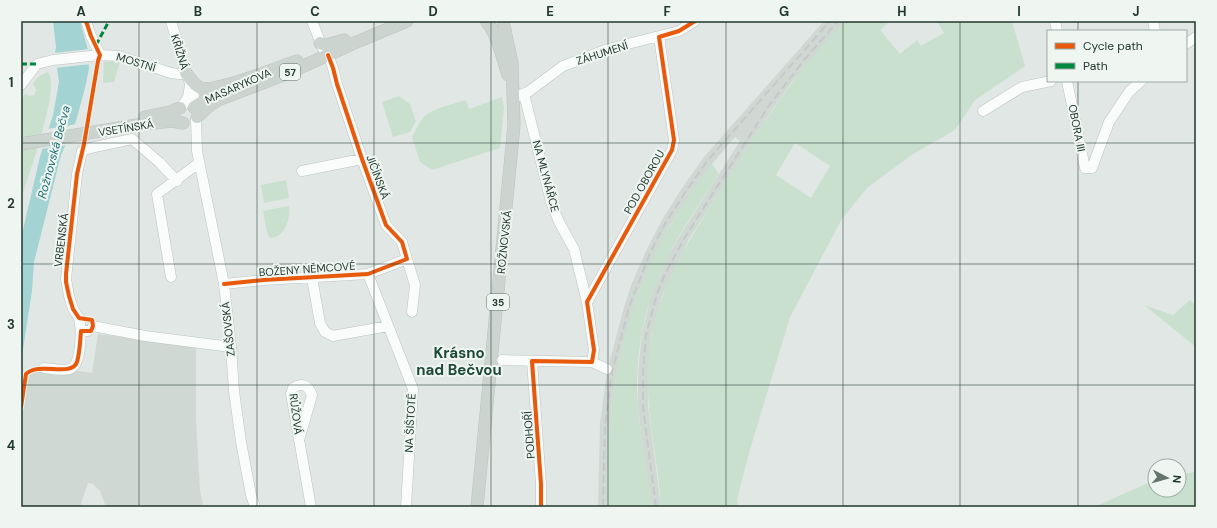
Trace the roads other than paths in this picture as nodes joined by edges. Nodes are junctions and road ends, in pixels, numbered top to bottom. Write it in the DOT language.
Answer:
graph roads {
  1 [pos="86,21"];
  2 [pos="171,21"];
  3 [pos="312,21"];
  4 [pos="388,21"];
  5 [pos="393,21"];
  6 [pos="407,21"];
  7 [pos="486,21"];
  8 [pos="496,21"];
  9 [pos="504,21"];
  10 [pos="511,21"];
  11 [pos="695,21"];
  12 [pos="685,24"];
  13 [pos="364,34"];
  14 [pos="659,37"];
  15 [pos="1196,37"];
  16 [pos="1187,43"];
  17 [pos="324,50"];
  18 [pos="96,56"];
  19 [pos="311,56"];
  20 [pos="512,63"];
  21 [pos="188,78"];
  22 [pos="1047,82"];
  23 [pos="1067,82"];
  24 [pos="1140,82"];
  25 [pos="21,85"];
  26 [pos="519,95"];
  27 [pos="983,111"];
  28 [pos="189,113"];
  29 [pos="137,122"];
  30 [pos="21,139"];
  31 [pos="21,144"];
  32 [pos="362,159"];
  33 [pos="199,163"];
  34 [pos="302,171"];
  35 [pos="177,180"];
  36 [pos="407,259"];
  37 [pos="368,274"];
  38 [pos="171,277"];
  39 [pos="312,278"];
  40 [pos="224,284"];
  41 [pos="587,302"];
  42 [pos="412,312"];
  43 [pos="80,318"];
  44 [pos="93,326"];
  45 [pos="388,326"];
  46 [pos="81,331"];
  47 [pos="230,347"];
  48 [pos="502,360"];
  49 [pos="532,361"];
  50 [pos="592,362"];
  51 [pos="44,368"];
  52 [pos="607,369"];
  53 [pos="300,440"];
  54 [pos="255,507"];
  55 [pos="311,507"];
  56 [pos="406,507"];
  57 [pos="478,507"];
  58 [pos="540,507"];
  1 -- 18 [label="street"];
  2 -- 21 [label="street, KŘIŽNÁ"];
  3 -- 17 [label="street, JIČÍNSKÁ"];
  4 -- 13 [label="main road"];
  5 -- 13 [label="main road, 57"];
  6 -- 17 [label="main road, MASARYKOVA / 57"];
  7 -- 26 [label="main road"];
  8 -- 26 [label="main road, ROŽNOVSKÁ / 35"];
  9 -- 20 [label="main road, ROŽNOVSKÁ / 35"];
  10 -- 20 [label="main road, 35"];
  11 -- 12 [label="street, ZÁHUMENÍ"];
  12 -- 14 [label="street, ZÁHUMENÍ"];
  13 -- 17 [label="main road, 57"];
  14 -- 26 [label="street, ZÁHUMENÍ"];
  14 -- 41 [label="street, POD OBOROU"];
  15 -- 16 [label="street"];
  17 -- 19 [label="main road, MASARYKOVA / 57"];
  17 -- 28 [label="main road, MASARYKOVA / 57"];
  17 -- 32 [label="street, JIČÍNSKÁ"];
  18 -- 21 [label="street, MOSTNÍ"];
  18 -- 25 [label="street, MOSTNÍ"];
  19 -- 21 [label="main road"];
  19 -- 28 [label="main road, MASARYKOVA / 57"];
  20 -- 26 [label="main road, ROŽNOVSKÁ / 35"];
  21 -- 28 [label="street, KŘIŽNÁ"];
  22 -- 27 [label="street"];
  23 -- 24 [label="street, OBORA III"];
  26 -- 41 [label="street, NA MLYNÁŘCE"];
  26 -- 57 [label="main road, ROŽNOVSKÁ / 35"];
  28 -- 29 [label="main road, VSETÍNSKÁ / 57"];
  28 -- 33 [label="street, ZAŠOVSKÁ"];
  29 -- 30 [label="main road, VSETÍNSKÁ / 57"];
  29 -- 31 [label="main road, VSETÍNSKÁ / 57"];
  32 -- 34 [label="street"];
  32 -- 36 [label="street, JIČÍNSKÁ"];
  33 -- 35 [label="street"];
  33 -- 40 [label="street, ZAŠOVSKÁ"];
  35 -- 38 [label="street"];
  35 -- 43 [label="street, VRBENSKÁ"];
  36 -- 37 [label="street"];
  36 -- 42 [label="street, JIČÍNSKÁ"];
  37 -- 39 [label="street, BOŽENY NĚMCOVÉ"];
  37 -- 45 [label="street, NA ŠIŠTOTĚ"];
  39 -- 40 [label="street, BOŽENY NĚMCOVÉ"];
  39 -- 45 [label="street"];
  40 -- 47 [label="street, ZAŠOVSKÁ"];
  41 -- 50 [label="street, NA MLYNÁŘCE"];
  43 -- 44 [label="street, VRBENSKÁ"];
  43 -- 46 [label="street, VRBENSKÁ"];
  44 -- 46 [label="street"];
  44 -- 47 [label="street, VRBENSKÁ"];
  45 -- 56 [label="street, NA ŠIŠTOTĚ"];
  46 -- 51 [label="street, VRBENSKÁ"];
  47 -- 54 [label="street, ZAŠOVSKÁ"];
  48 -- 49 [label="street"];
  49 -- 50 [label="street"];
  49 -- 58 [label="street, PODHOŘÍ"];
  50 -- 52 [label="street"];
  53 -- 55 [label="street, RŮŽOVÁ"];
}
